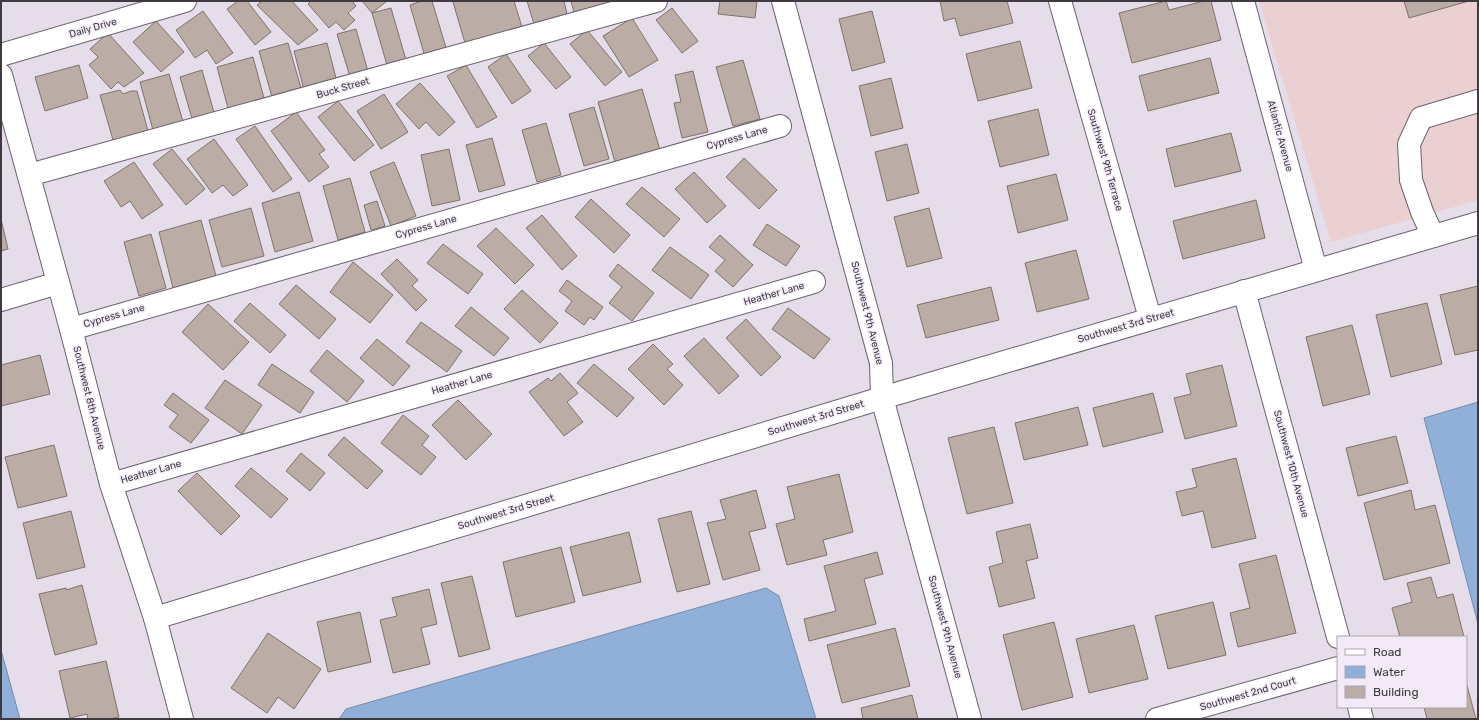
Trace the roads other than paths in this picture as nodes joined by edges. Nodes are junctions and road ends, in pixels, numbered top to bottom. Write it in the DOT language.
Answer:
graph roads {
  1 [pos="656,1"];
  2 [pos="783,1"];
  3 [pos="1060,1"];
  4 [pos="1243,1"];
  5 [pos="178,2"];
  6 [pos="1,55"];
  7 [pos="1,75"];
  8 [pos="1478,101"];
  9 [pos="780,126"];
  10 [pos="29,175"];
  11 [pos="1478,222"];
  12 [pos="1433,236"];
  13 [pos="1316,270"];
  14 [pos="814,282"];
  15 [pos="58,283"];
  16 [pos="1244,292"];
  17 [pos="1,300"];
  18 [pos="1150,318"];
  19 [pos="71,329"];
  20 [pos="882,398"];
  21 [pos="111,484"];
  22 [pos="155,618"];
  23 [pos="1338,636"];
  24 [pos="1337,668"];
  25 [pos="1359,708"];
  26 [pos="182,719"];
  27 [pos="970,719"];
  28 [pos="1157,719"];
  29 [pos="1362,719"];
  1 -- 10 [label="street, Buck Street"];
  2 -- 20 [label="street, Southwest 9th Avenue"];
  3 -- 18 [label="street, Southwest 9th Terrace"];
  4 -- 13 [label="street, Atlantic Avenue"];
  5 -- 6 [label="street, Daily Drive"];
  7 -- 10 [label="street, Southwest 8th Avenue"];
  8 -- 12 [label="street"];
  9 -- 19 [label="street, Cypress Lane"];
  10 -- 15 [label="street, Southwest 8th Avenue"];
  11 -- 12 [label="street, Southwest 3rd Street"];
  12 -- 13 [label="street, Southwest 3rd Street"];
  13 -- 16 [label="street, Southwest 3rd Street"];
  14 -- 21 [label="street, Heather Lane"];
  15 -- 17 [label="street"];
  15 -- 19 [label="street, Southwest 8th Avenue"];
  16 -- 18 [label="street, Southwest 3rd Street"];
  16 -- 23 [label="street, Southwest 10th Avenue"];
  18 -- 20 [label="street, Southwest 3rd Street"];
  19 -- 21 [label="street, Southwest 8th Avenue"];
  20 -- 22 [label="street, Southwest 3rd Street"];
  20 -- 27 [label="street, Southwest 9th Avenue"];
  21 -- 22 [label="street, Southwest 8th Avenue"];
  22 -- 26 [label="street, Southwest 8th Avenue"];
  24 -- 28 [label="street, Southwest 2nd Court"];
  25 -- 29 [label="street"];
}
